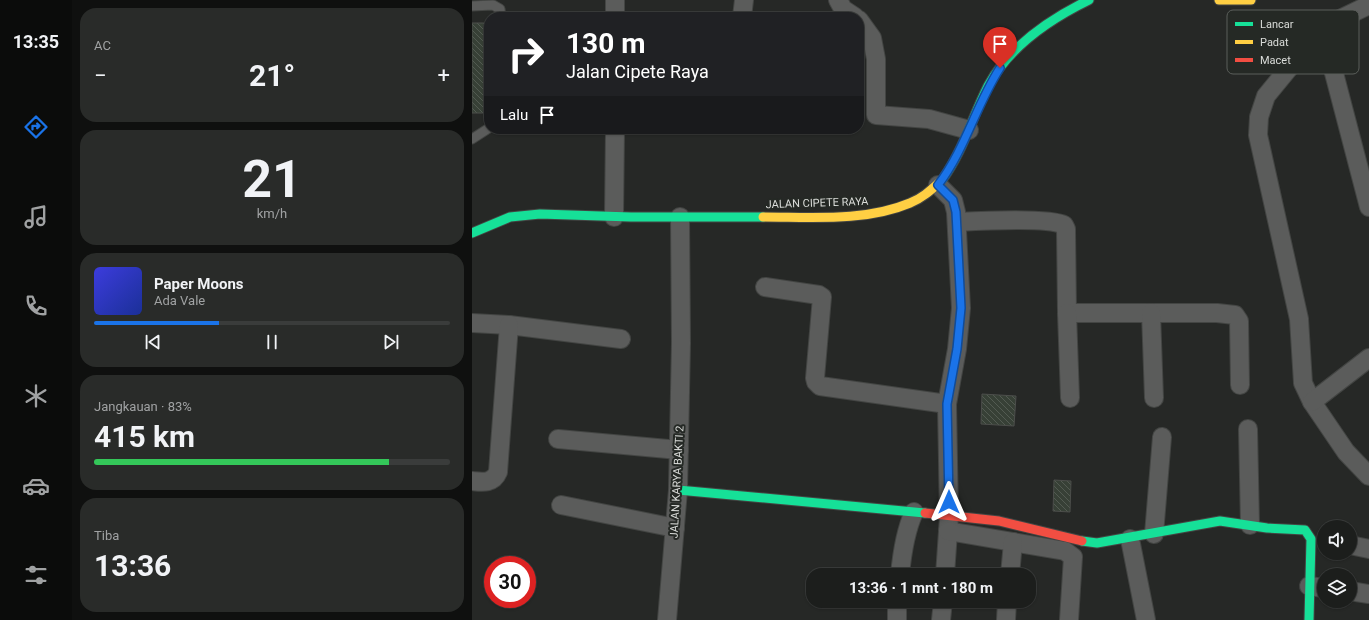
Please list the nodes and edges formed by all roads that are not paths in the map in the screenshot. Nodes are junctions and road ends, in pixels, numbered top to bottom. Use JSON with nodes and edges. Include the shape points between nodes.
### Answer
{"nodes":[{"id":1,"x":615,"y":0,"type":"edge"},
{"id":2,"x":744,"y":0,"type":"edge"},
{"id":3,"x":838,"y":0,"type":"edge"},
{"id":4,"x":1089,"y":0,"type":"edge"},
{"id":5,"x":1219,"y":0,"type":"edge"},
{"id":6,"x":1251,"y":0,"type":"edge"},
{"id":7,"x":1369,"y":5,"type":"edge"},
{"id":8,"x":472,"y":6,"type":"edge"},
{"id":9,"x":1357,"y":10,"type":"edge"},
{"id":10,"x":500,"y":12,"type":"edge"},
{"id":11,"x":615,"y":12,"type":"edge"},
{"id":12,"x":743,"y":12,"type":"edge"},
{"id":13,"x":848,"y":12,"type":"edge"},
{"id":14,"x":864,"y":27,"type":"edge"},
{"id":15,"x":1284,"y":74,"type":"edge"},
{"id":16,"x":1335,"y":74,"type":"edge"},
{"id":17,"x":969,"y":130,"type":"junction"},
{"id":18,"x":484,"y":131,"type":"edge"},
{"id":19,"x":615,"y":134,"type":"edge"},
{"id":20,"x":472,"y":139,"type":"edge"},
{"id":21,"x":938,"y":185,"type":"junction"},
{"id":22,"x":1369,"y":207,"type":"edge"},
{"id":23,"x":680,"y":217,"type":"junction"},
{"id":24,"x":614,"y":218,"type":"junction"},
{"id":25,"x":956,"y":222,"type":"junction"},
{"id":26,"x":472,"y":233,"type":"edge"},
{"id":27,"x":766,"y":287,"type":"dead end"},
{"id":28,"x":1067,"y":313,"type":"junction"},
{"id":29,"x":1152,"y":313,"type":"junction"},
{"id":30,"x":472,"y":323,"type":"edge"},
{"id":31,"x":509,"y":325,"type":"junction"},
{"id":32,"x":621,"y":339,"type":"dead end"},
{"id":33,"x":1369,"y":358,"type":"edge"},
{"id":34,"x":1240,"y":385,"type":"dead end"},
{"id":35,"x":1070,"y":398,"type":"dead end"},
{"id":36,"x":1154,"y":398,"type":"dead end"},
{"id":37,"x":1312,"y":402,"type":"junction"},
{"id":38,"x":947,"y":404,"type":"junction"},
{"id":39,"x":1248,"y":428,"type":"dead end"},
{"id":40,"x":1162,"y":437,"type":"dead end"},
{"id":41,"x":558,"y":438,"type":"dead end"},
{"id":42,"x":679,"y":450,"type":"junction"},
{"id":43,"x":1368,"y":474,"type":"edge"},
{"id":44,"x":472,"y":481,"type":"edge"},
{"id":45,"x":678,"y":490,"type":"junction"},
{"id":46,"x":561,"y":505,"type":"dead end"},
{"id":47,"x":914,"y":512,"type":"junction"},
{"id":48,"x":948,"y":524,"type":"junction"},
{"id":49,"x":1250,"y":525,"type":"junction"},
{"id":50,"x":675,"y":528,"type":"junction"},
{"id":51,"x":1154,"y":534,"type":"junction"},
{"id":52,"x":1130,"y":539,"type":"junction"},
{"id":53,"x":1317,"y":539,"type":"edge"},
{"id":54,"x":1013,"y":542,"type":"junction"},
{"id":55,"x":1357,"y":546,"type":"edge"},
{"id":56,"x":1369,"y":549,"type":"edge"},
{"id":57,"x":900,"y":568,"type":"edge"},
{"id":58,"x":945,"y":568,"type":"edge"},
{"id":59,"x":1011,"y":568,"type":"edge"},
{"id":60,"x":1317,"y":587,"type":"edge"},
{"id":61,"x":1357,"y":593,"type":"edge"},
{"id":62,"x":1369,"y":594,"type":"edge"},
{"id":63,"x":897,"y":608,"type":"edge"},
{"id":64,"x":943,"y":608,"type":"edge"},
{"id":65,"x":1007,"y":608,"type":"edge"},
{"id":66,"x":667,"y":620,"type":"edge"},
{"id":67,"x":897,"y":620,"type":"edge"},
{"id":68,"x":942,"y":620,"type":"edge"},
{"id":69,"x":1006,"y":620,"type":"edge"},
{"id":70,"x":1069,"y":620,"type":"edge"},
{"id":71,"x":1146,"y":620,"type":"edge"},
{"id":72,"x":1308,"y":620,"type":"edge"}],
"edges":[{"from":1,"to":11,"type":"street"},
{"from":2,"to":12,"type":"street"},
{"from":3,"to":13,"type":"street"},
{"from":4,"to":17,"type":"main road","name":"JALAN CIPETE RAYA","via":[[1056,18],[1021,45],[991,82]]},
{"from":5,"to":6,"type":"main road"},
{"from":7,"to":9,"type":"street"},
{"from":8,"to":10,"type":"lane","via":[[493,5]]},
{"from":14,"to":17,"type":"street","via":[[872,38],[876,59],[876,116],[929,119]]},
{"from":15,"to":37,"type":"street","via":[[1266,96],[1258,117],[1258,135],[1299,319],[1303,384]]},
{"from":16,"to":22,"type":"street"},
{"from":17,"to":21,"type":"main road","name":"JALAN CIPETE RAYA","via":[[949,170]]},
{"from":18,"to":20,"type":"lane"},
{"from":19,"to":24,"type":"street"},
{"from":21,"to":23,"type":"main road","name":"JALAN CIPETE RAYA","via":[[921,198],[872,213],[830,216]]},
{"from":21,"to":25,"type":"street","via":[[953,200]]},
{"from":23,"to":24,"type":"main road","name":"JALAN CIPETE RAYA"},
{"from":23,"to":42,"type":"street","name":"JALAN KARYA BAKTI 2"},
{"from":24,"to":26,"type":"main road","name":"JALAN CIPETE RAYA","via":[[527,214],[503,219]]},
{"from":25,"to":28,"type":"street","via":[[981,220],[1052,222],[1064,225]]},
{"from":25,"to":38,"type":"street","via":[[961,308]]},
{"from":27,"to":38,"type":"street","via":[[819,295],[822,298],[815,378],[817,384]]},
{"from":28,"to":29,"type":"street"},
{"from":28,"to":35,"type":"street"},
{"from":29,"to":34,"type":"street","via":[[1217,313],[1237,316]]},
{"from":29,"to":36,"type":"street"},
{"from":30,"to":31,"type":"street"},
{"from":31,"to":32,"type":"street"},
{"from":31,"to":44,"type":"street","via":[[498,472],[496,477],[487,482]]},
{"from":33,"to":37,"type":"street"},
{"from":37,"to":43,"type":"street","via":[[1346,452]]},
{"from":38,"to":48,"type":"street"},
{"from":39,"to":49,"type":"street"},
{"from":40,"to":51,"type":"street"},
{"from":41,"to":42,"type":"street"},
{"from":42,"to":45,"type":"street","name":"JALAN KARYA BAKTI 2"},
{"from":45,"to":47,"type":"main road"},
{"from":45,"to":50,"type":"street","name":"JALAN KARYA BAKTI 2"},
{"from":46,"to":50,"type":"street"},
{"from":47,"to":48,"type":"main road"},
{"from":47,"to":57,"type":"street","via":[[901,555]]},
{"from":48,"to":52,"type":"main road","via":[[999,521],[1084,542]]},
{"from":48,"to":54,"type":"street"},
{"from":48,"to":58,"type":"street"},
{"from":49,"to":51,"type":"main road","via":[[1220,521]]},
{"from":49,"to":53,"type":"main road","via":[[1304,530]]},
{"from":50,"to":66,"type":"street","name":"JALAN KARYA BAKTI 2"},
{"from":51,"to":52,"type":"main road"},
{"from":52,"to":71,"type":"street"},
{"from":54,"to":59,"type":"street"},
{"from":54,"to":70,"type":"street","via":[[1065,551],[1073,557]]},
{"from":55,"to":56,"type":"street"},
{"from":60,"to":72,"type":"main road"},
{"from":61,"to":62,"type":"street"},
{"from":63,"to":67,"type":"street"},
{"from":64,"to":68,"type":"street"},
{"from":65,"to":69,"type":"street"}]}
